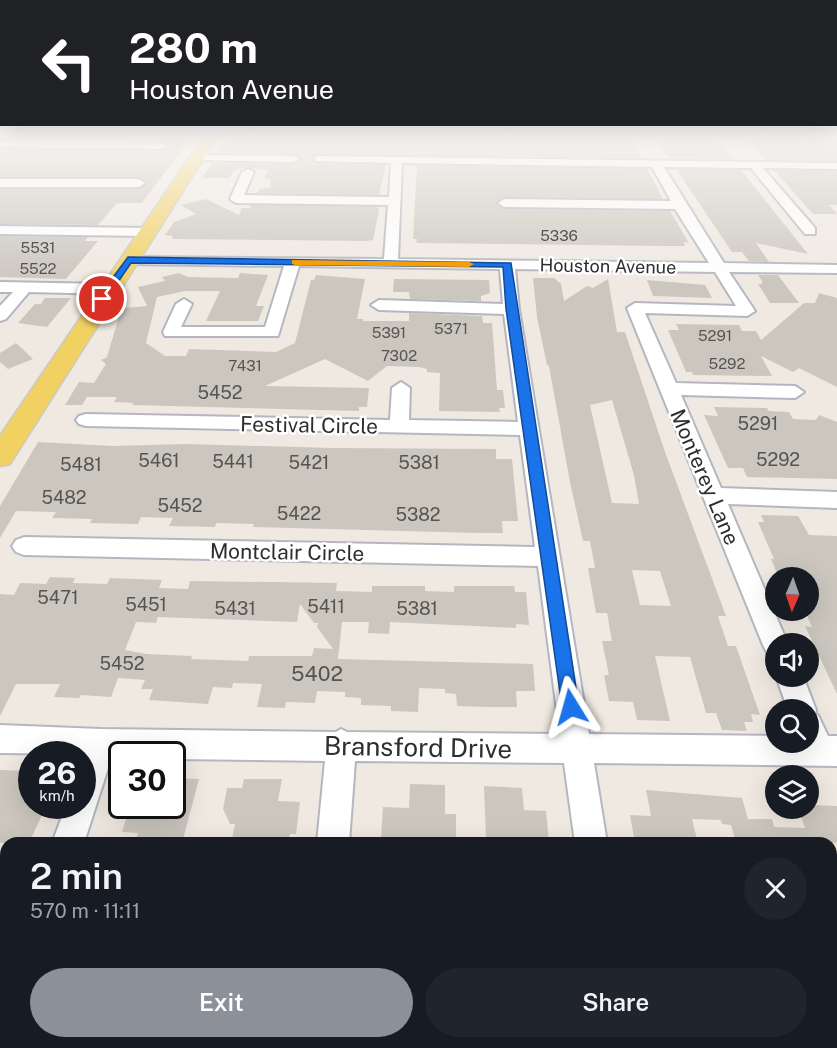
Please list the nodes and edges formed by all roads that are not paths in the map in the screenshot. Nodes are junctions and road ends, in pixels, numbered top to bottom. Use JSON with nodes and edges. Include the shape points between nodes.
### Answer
{"nodes":[{"id":1,"x":178,"y":185,"type":"edge"},
{"id":2,"x":242,"y":185,"type":"edge"},
{"id":3,"x":396,"y":185,"type":"edge"},
{"id":4,"x":668,"y":185,"type":"edge"},
{"id":5,"x":771,"y":185,"type":"edge"},
{"id":6,"x":395,"y":201,"type":"junction"},
{"id":7,"x":504,"y":203,"type":"dead end"},
{"id":8,"x":679,"y":204,"type":"junction"},
{"id":9,"x":0,"y":230,"type":"edge"},
{"id":10,"x":810,"y":231,"type":"dead end"},
{"id":11,"x":147,"y":232,"type":"junction"},
{"id":12,"x":128,"y":260,"type":"junction"},
{"id":13,"x":293,"y":262,"type":"junction"},
{"id":14,"x":391,"y":263,"type":"junction"},
{"id":15,"x":507,"y":265,"type":"junction"},
{"id":16,"x":720,"y":267,"type":"junction"},
{"id":17,"x":837,"y":269,"type":"edge"},
{"id":18,"x":0,"y":287,"type":"edge"},
{"id":19,"x":24,"y":288,"type":"junction"},
{"id":20,"x":109,"y":289,"type":"junction"},
{"id":21,"x":184,"y":304,"type":"dead end"},
{"id":22,"x":379,"y":305,"type":"dead end"},
{"id":23,"x":511,"y":309,"type":"junction"},
{"id":24,"x":0,"y":316,"type":"edge"},
{"id":25,"x":401,"y":388,"type":"dead end"},
{"id":26,"x":668,"y":389,"type":"junction"},
{"id":27,"x":795,"y":392,"type":"dead end"},
{"id":28,"x":86,"y":420,"type":"dead end"},
{"id":29,"x":399,"y":426,"type":"junction"},
{"id":30,"x":531,"y":429,"type":"junction"},
{"id":31,"x":8,"y":434,"type":"edge"},
{"id":32,"x":0,"y":457,"type":"edge"},
{"id":33,"x":714,"y":496,"type":"junction"},
{"id":34,"x":837,"y":500,"type":"edge"},
{"id":35,"x":24,"y":546,"type":"dead end"},
{"id":36,"x":550,"y":557,"type":"junction"},
{"id":37,"x":771,"y":633,"type":"edge"},
{"id":38,"x":0,"y":739,"type":"edge"},
{"id":39,"x":819,"y":740,"type":"edge"},
{"id":40,"x":101,"y":744,"type":"junction"},
{"id":41,"x":341,"y":744,"type":"junction"},
{"id":42,"x":577,"y":750,"type":"junction"},
{"id":43,"x":828,"y":752,"type":"edge"},
{"id":44,"x":96,"y":759,"type":"edge"},
{"id":45,"x":76,"y":819,"type":"edge"},
{"id":46,"x":70,"y":837,"type":"edge"},
{"id":47,"x":333,"y":837,"type":"edge"},
{"id":48,"x":590,"y":837,"type":"edge"}],
"edges":[{"from":1,"to":11,"type":"main road"},
{"from":2,"to":6,"type":"street","via":[[236,199]]},
{"from":3,"to":6,"type":"street"},
{"from":4,"to":8,"type":"street"},
{"from":5,"to":10,"type":"street"},
{"from":6,"to":14,"type":"street"},
{"from":7,"to":8,"type":"street"},
{"from":8,"to":16,"type":"street"},
{"from":9,"to":11,"type":"street"},
{"from":11,"to":12,"type":"main road"},
{"from":12,"to":13,"type":"street","name":"Houston Avenue"},
{"from":12,"to":20,"type":"main road"},
{"from":13,"to":14,"type":"street","name":"Houston Avenue"},
{"from":13,"to":21,"type":"street","via":[[272,332],[171,332]]},
{"from":14,"to":15,"type":"street","name":"Houston Avenue"},
{"from":15,"to":16,"type":"street","name":"Houston Avenue"},
{"from":15,"to":23,"type":"street"},
{"from":16,"to":17,"type":"street","name":"Houston Avenue"},
{"from":16,"to":26,"type":"street","name":"Monterey Lane","via":[[747,310],[635,308]]},
{"from":18,"to":19,"type":"street"},
{"from":19,"to":20,"type":"street"},
{"from":19,"to":24,"type":"street"},
{"from":20,"to":31,"type":"main road"},
{"from":22,"to":23,"type":"street"},
{"from":23,"to":30,"type":"street"},
{"from":25,"to":29,"type":"street"},
{"from":26,"to":27,"type":"street"},
{"from":26,"to":33,"type":"street","name":"Monterey Lane"},
{"from":28,"to":29,"type":"street","name":"Festival Circle"},
{"from":29,"to":30,"type":"street","name":"Festival Circle"},
{"from":30,"to":36,"type":"street"},
{"from":31,"to":32,"type":"main road"},
{"from":33,"to":34,"type":"street"},
{"from":33,"to":37,"type":"street","name":"Monterey Lane"},
{"from":35,"to":36,"type":"street","name":"Montclair Circle"},
{"from":36,"to":42,"type":"street"},
{"from":38,"to":40,"type":"street","name":"Bransford Drive"},
{"from":39,"to":43,"type":"street"},
{"from":40,"to":41,"type":"street","name":"Bransford Drive"},
{"from":40,"to":44,"type":"street"},
{"from":41,"to":42,"type":"street","name":"Bransford Drive"},
{"from":41,"to":47,"type":"street"},
{"from":42,"to":43,"type":"street","name":"Bransford Drive"},
{"from":42,"to":48,"type":"street"},
{"from":45,"to":46,"type":"street"}]}
